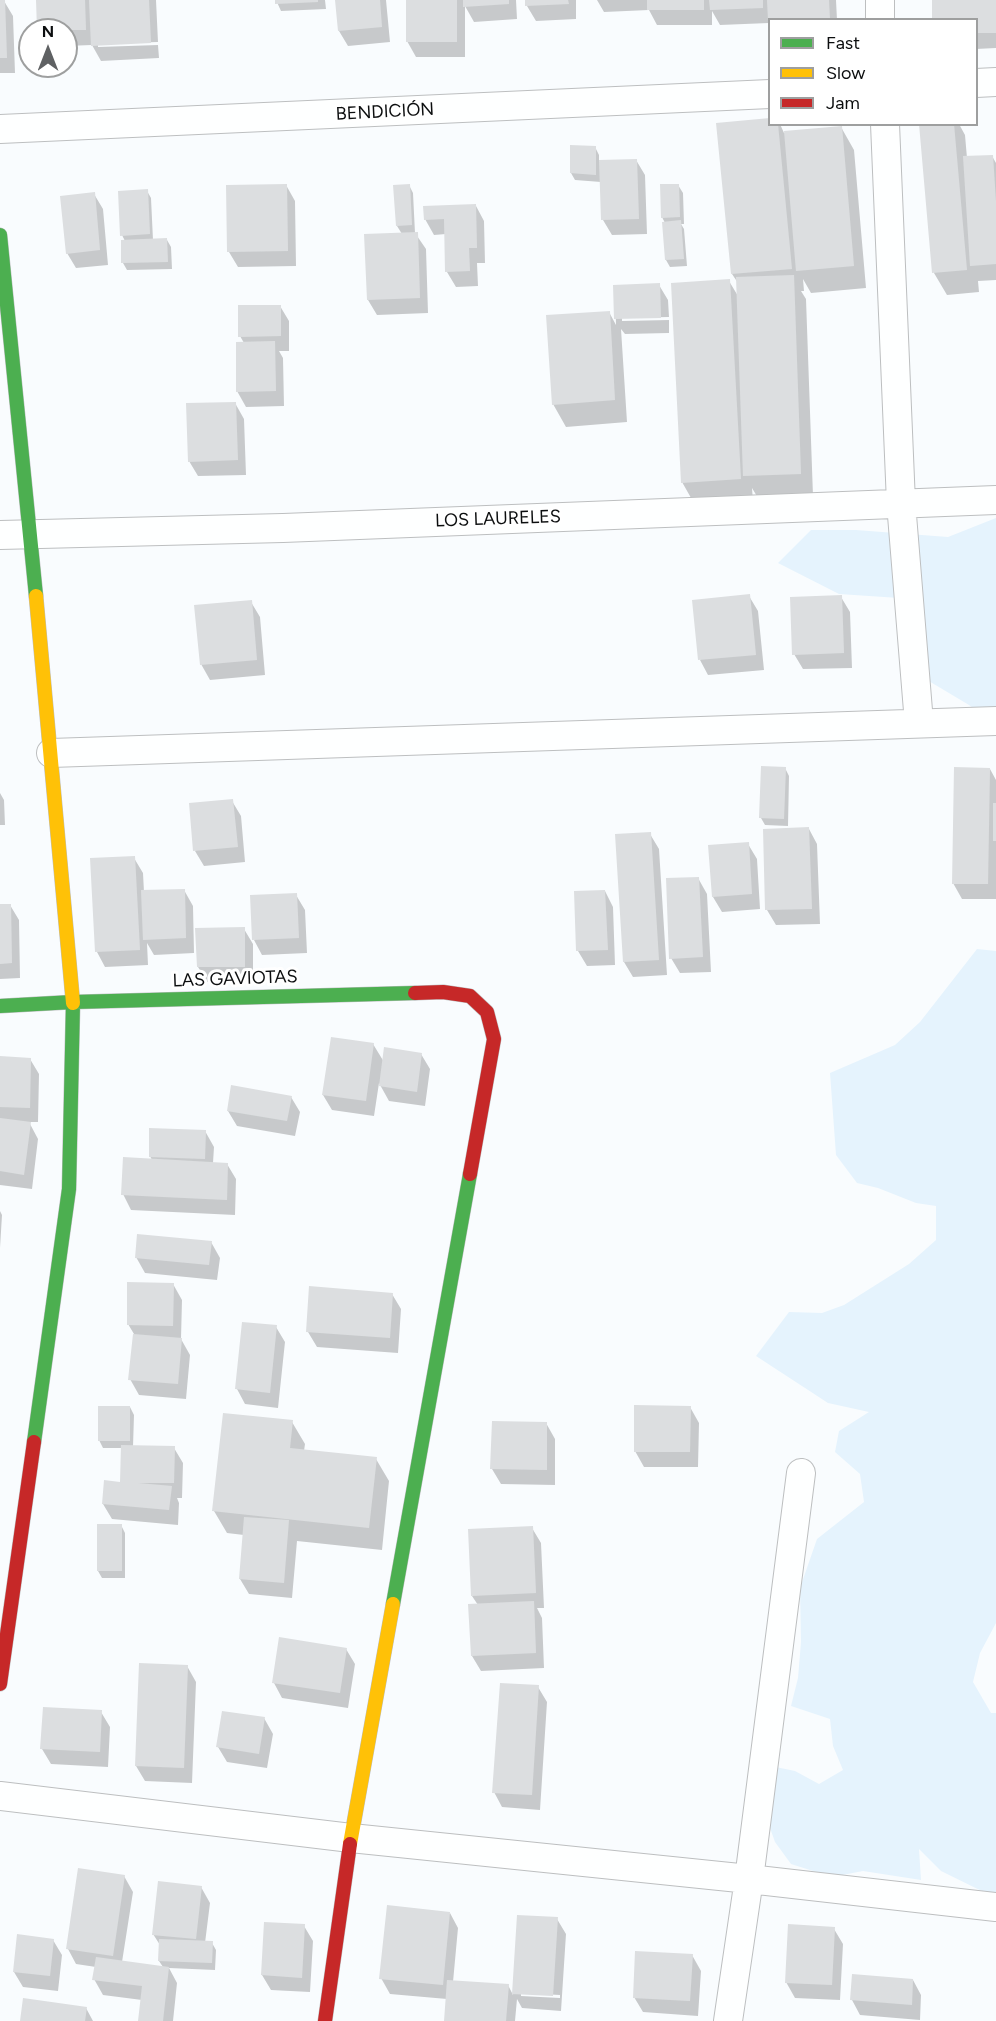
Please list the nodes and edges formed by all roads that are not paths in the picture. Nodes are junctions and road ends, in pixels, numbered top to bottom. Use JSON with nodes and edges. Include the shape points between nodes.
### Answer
{"nodes":[{"id":1,"x":880,"y":0,"type":"edge"},
{"id":2,"x":880,"y":18,"type":"edge"},
{"id":3,"x":996,"y":82,"type":"edge"},
{"id":4,"x":978,"y":83,"type":"edge"},
{"id":5,"x":768,"y":94,"type":"edge"},
{"id":6,"x":885,"y":126,"type":"edge"},
{"id":7,"x":0,"y":129,"type":"edge"},
{"id":8,"x":0,"y":235,"type":"edge"},
{"id":9,"x":996,"y":500,"type":"edge"},
{"id":10,"x":901,"y":503,"type":"junction"},
{"id":11,"x":28,"y":534,"type":"junction"},
{"id":12,"x":0,"y":535,"type":"edge"},
{"id":13,"x":996,"y":721,"type":"edge"},
{"id":14,"x":919,"y":723,"type":"junction"},
{"id":15,"x":51,"y":753,"type":"junction"},
{"id":16,"x":73,"y":1002,"type":"junction"},
{"id":17,"x":0,"y":1006,"type":"edge"},
{"id":18,"x":801,"y":1473,"type":"dead end"},
{"id":19,"x":0,"y":1684,"type":"edge"},
{"id":20,"x":0,"y":1796,"type":"edge"},
{"id":21,"x":351,"y":1838,"type":"junction"},
{"id":22,"x":749,"y":1879,"type":"junction"},
{"id":23,"x":996,"y":1907,"type":"edge"},
{"id":24,"x":324,"y":2021,"type":"edge"},
{"id":25,"x":728,"y":2021,"type":"edge"}],
"edges":[{"from":1,"to":2,"type":"street"},
{"from":3,"to":4,"type":"street"},
{"from":5,"to":7,"type":"street","name":"BENDICIÓN"},
{"from":6,"to":10,"type":"street"},
{"from":8,"to":11,"type":"street"},
{"from":9,"to":10,"type":"street","name":"LOS LAURELES"},
{"from":10,"to":11,"type":"street","name":"LOS LAURELES","via":[[283,528]]},
{"from":10,"to":14,"type":"street"},
{"from":11,"to":12,"type":"street","name":"LOS LAURELES"},
{"from":11,"to":15,"type":"street"},
{"from":13,"to":14,"type":"street"},
{"from":14,"to":15,"type":"street"},
{"from":15,"to":16,"type":"street"},
{"from":16,"to":17,"type":"street","name":"LAS GAVIOTAS"},
{"from":16,"to":19,"type":"street","via":[[69,1190]]},
{"from":16,"to":21,"type":"street","name":"LAS GAVIOTAS","via":[[443,992],[470,996],[487,1012],[494,1039]]},
{"from":18,"to":22,"type":"street"},
{"from":20,"to":21,"type":"street"},
{"from":21,"to":22,"type":"street"},
{"from":21,"to":24,"type":"street"},
{"from":22,"to":23,"type":"street"},
{"from":22,"to":25,"type":"street"}]}
